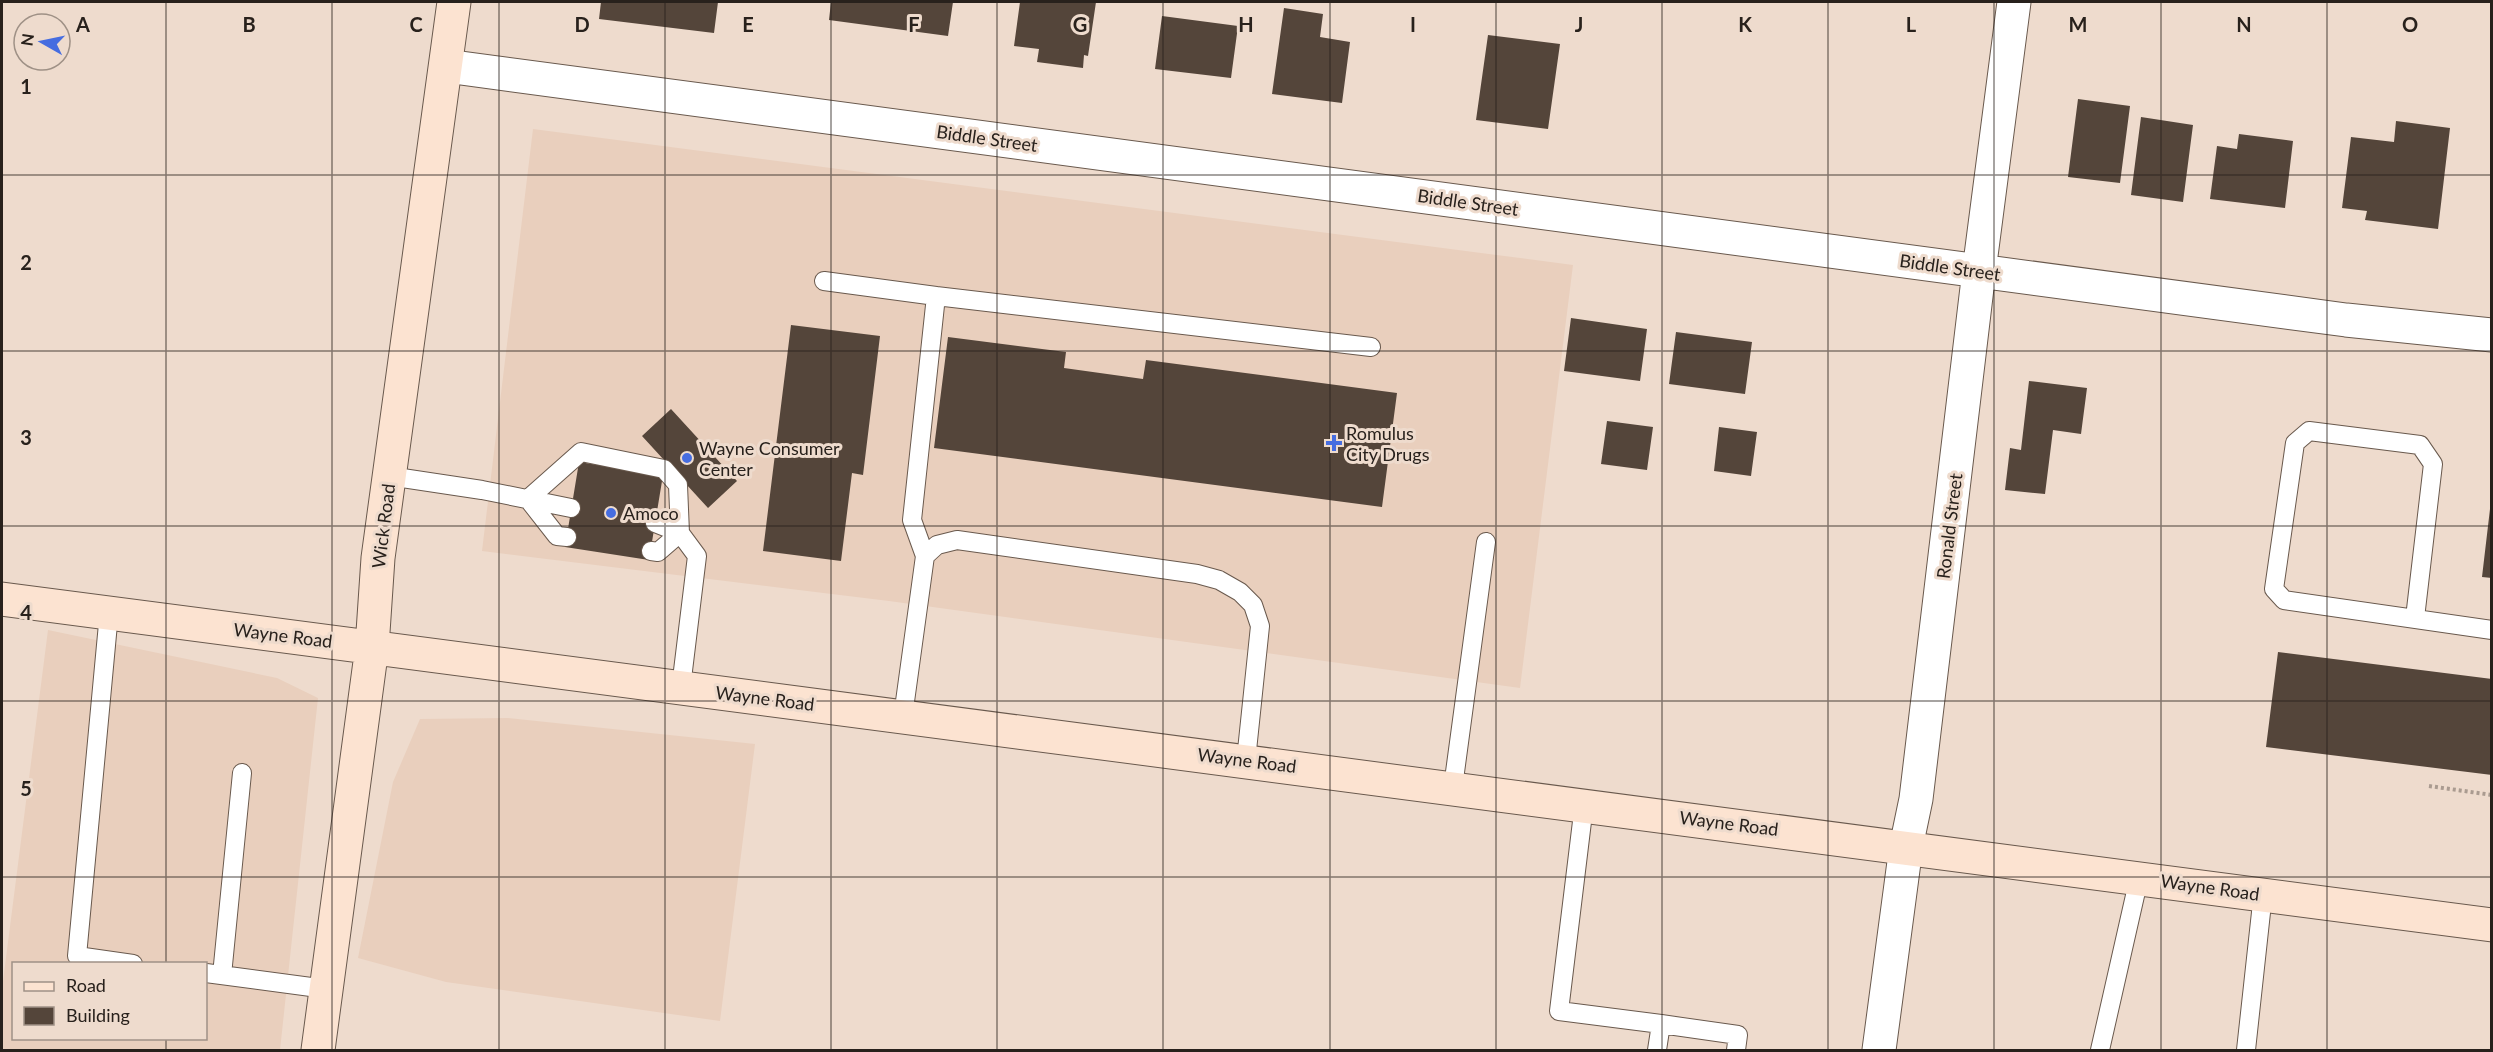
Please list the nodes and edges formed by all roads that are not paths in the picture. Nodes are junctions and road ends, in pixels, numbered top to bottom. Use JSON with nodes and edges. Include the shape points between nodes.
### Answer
{"nodes":[{"id":1,"x":454,"y":2,"type":"edge"},
{"id":2,"x":2014,"y":2,"type":"edge"},
{"id":3,"x":446,"y":66,"type":"junction"},
{"id":4,"x":1979,"y":271,"type":"junction"},
{"id":5,"x":824,"y":281,"type":"dead end"},
{"id":6,"x":936,"y":296,"type":"junction"},
{"id":7,"x":2492,"y":335,"type":"edge"},
{"id":8,"x":1371,"y":347,"type":"dead end"},
{"id":9,"x":389,"y":476,"type":"junction"},
{"id":10,"x":528,"y":500,"type":"junction"},
{"id":11,"x":571,"y":508,"type":"dead end"},
{"id":12,"x":655,"y":523,"type":"dead end"},
{"id":13,"x":680,"y":533,"type":"junction"},
{"id":14,"x":567,"y":537,"type":"dead end"},
{"id":15,"x":1486,"y":542,"type":"dead end"},
{"id":16,"x":651,"y":551,"type":"dead end"},
{"id":17,"x":925,"y":556,"type":"junction"},
{"id":18,"x":2,"y":599,"type":"edge"},
{"id":19,"x":109,"y":613,"type":"junction"},
{"id":20,"x":2415,"y":618,"type":"junction"},
{"id":21,"x":2492,"y":630,"type":"edge"},
{"id":22,"x":372,"y":646,"type":"junction"},
{"id":23,"x":681,"y":687,"type":"junction"},
{"id":24,"x":903,"y":716,"type":"junction"},
{"id":25,"x":1246,"y":760,"type":"junction"},
{"id":26,"x":242,"y":773,"type":"dead end"},
{"id":27,"x":1453,"y":787,"type":"junction"},
{"id":28,"x":1584,"y":805,"type":"junction"},
{"id":29,"x":1906,"y":847,"type":"junction"},
{"id":30,"x":2139,"y":878,"type":"junction"},
{"id":31,"x":2263,"y":894,"type":"junction"},
{"id":32,"x":2492,"y":925,"type":"edge"},
{"id":33,"x":125,"y":962,"type":"edge"},
{"id":34,"x":214,"y":974,"type":"edge"},
{"id":35,"x":326,"y":989,"type":"junction"},
{"id":36,"x":1660,"y":1024,"type":"junction"},
{"id":37,"x":318,"y":1050,"type":"edge"},
{"id":38,"x":1657,"y":1050,"type":"edge"},
{"id":39,"x":1736,"y":1050,"type":"edge"},
{"id":40,"x":1879,"y":1050,"type":"edge"},
{"id":41,"x":2100,"y":1050,"type":"edge"},
{"id":42,"x":2246,"y":1050,"type":"edge"}],
"edges":[{"from":1,"to":3,"type":"main road","name":"Wick Road"},
{"from":2,"to":4,"type":"street","name":"Ronald Street"},
{"from":3,"to":4,"type":"street","name":"Biddle Street"},
{"from":3,"to":9,"type":"main road","name":"Wick Road"},
{"from":4,"to":7,"type":"street","name":"Biddle Street","via":[[2346,320]]},
{"from":4,"to":29,"type":"street","name":"Ronald Street","via":[[1916,799]]},
{"from":5,"to":6,"type":"lane"},
{"from":6,"to":8,"type":"lane"},
{"from":6,"to":17,"type":"lane","via":[[912,520]]},
{"from":9,"to":10,"type":"lane"},
{"from":9,"to":22,"type":"main road","name":"Wick Road"},
{"from":10,"to":11,"type":"lane"},
{"from":10,"to":13,"type":"lane","via":[[581,452],[664,469],[678,486]]},
{"from":10,"to":14,"type":"lane","via":[[557,536]]},
{"from":12,"to":13,"type":"lane"},
{"from":13,"to":16,"type":"lane","via":[[658,552]]},
{"from":13,"to":23,"type":"lane","via":[[697,556]]},
{"from":15,"to":27,"type":"lane"},
{"from":17,"to":24,"type":"lane"},
{"from":17,"to":25,"type":"lane","via":[[937,545],[957,540],[1197,574],[1240,592],[1253,605],[1260,627]]},
{"from":18,"to":19,"type":"main road","name":"Wayne Road"},
{"from":19,"to":22,"type":"main road","name":"Wayne Road"},
{"from":19,"to":33,"type":"lane","via":[[77,956]]},
{"from":20,"to":20,"type":"lane","via":[[2284,600],[2274,589],[2295,443],[2308,431],[2420,445],[2433,464]]},
{"from":20,"to":21,"type":"lane"},
{"from":22,"to":23,"type":"main road","name":"Wayne Road"},
{"from":22,"to":35,"type":"main road","name":"Wick Road"},
{"from":23,"to":24,"type":"main road","name":"Wayne Road"},
{"from":24,"to":25,"type":"main road","name":"Wayne Road"},
{"from":25,"to":27,"type":"main road","name":"Wayne Road"},
{"from":26,"to":34,"type":"lane"},
{"from":27,"to":28,"type":"main road","name":"Wayne Road"},
{"from":28,"to":29,"type":"main road","name":"Wayne Road"},
{"from":28,"to":36,"type":"lane","via":[[1559,1011]]},
{"from":29,"to":30,"type":"main road","name":"Wayne Road"},
{"from":29,"to":40,"type":"street","name":"Ronald Street"},
{"from":30,"to":31,"type":"main road","name":"Wayne Road"},
{"from":30,"to":41,"type":"lane"},
{"from":31,"to":32,"type":"main road","name":"Wayne Road"},
{"from":31,"to":42,"type":"lane"},
{"from":34,"to":35,"type":"lane"},
{"from":35,"to":37,"type":"main road","name":"Wick Road"},
{"from":36,"to":38,"type":"lane"},
{"from":36,"to":39,"type":"lane","via":[[1738,1035]]}]}
